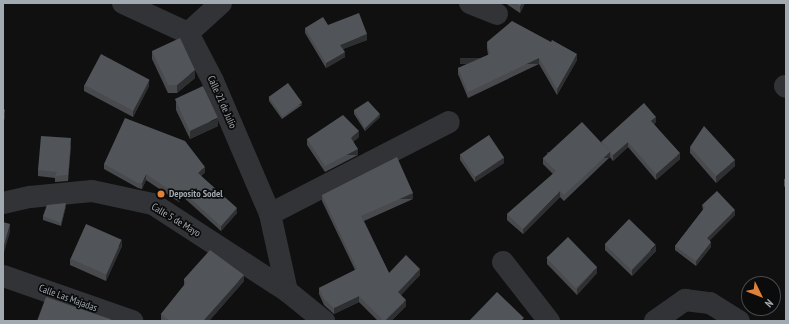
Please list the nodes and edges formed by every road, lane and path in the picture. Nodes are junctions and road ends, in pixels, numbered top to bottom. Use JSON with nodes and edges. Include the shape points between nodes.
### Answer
{"nodes":[{"id":1,"x":123,"y":3,"type":"edge"},
{"id":2,"x":221,"y":3,"type":"edge"},
{"id":3,"x":470,"y":3,"type":"edge"},
{"id":4,"x":497,"y":14,"type":"dead end"},
{"id":5,"x":188,"y":33,"type":"junction"},
{"id":6,"x":449,"y":122,"type":"dead end"},
{"id":7,"x":3,"y":203,"type":"edge"},
{"id":8,"x":270,"y":214,"type":"junction"},
{"id":9,"x":503,"y":262,"type":"dead end"},
{"id":10,"x":3,"y":276,"type":"edge"},
{"id":11,"x":287,"y":291,"type":"junction"},
{"id":12,"x":132,"y":321,"type":"edge"},
{"id":13,"x":324,"y":321,"type":"edge"},
{"id":14,"x":549,"y":321,"type":"edge"},
{"id":15,"x":655,"y":321,"type":"edge"},
{"id":16,"x":739,"y":321,"type":"edge"}],
"edges":[{"from":1,"to":5,"type":"street"},
{"from":2,"to":5,"type":"street"},
{"from":3,"to":4,"type":"street"},
{"from":5,"to":8,"type":"street","name":"Calle 21 de Julio","via":[[213,81]]},
{"from":6,"to":8,"type":"street"},
{"from":7,"to":11,"type":"street","name":"Calle 5 de Mayo","via":[[30,197],[92,192],[153,204]]},
{"from":8,"to":11,"type":"street","name":"Calle 21 de Julio"},
{"from":9,"to":14,"type":"street"},
{"from":10,"to":12,"type":"street","name":"Calle Las Majadas"},
{"from":11,"to":13,"type":"street","name":"Calle 5 de Mayo"},
{"from":15,"to":16,"type":"street","via":[[685,300],[710,303]]}]}
